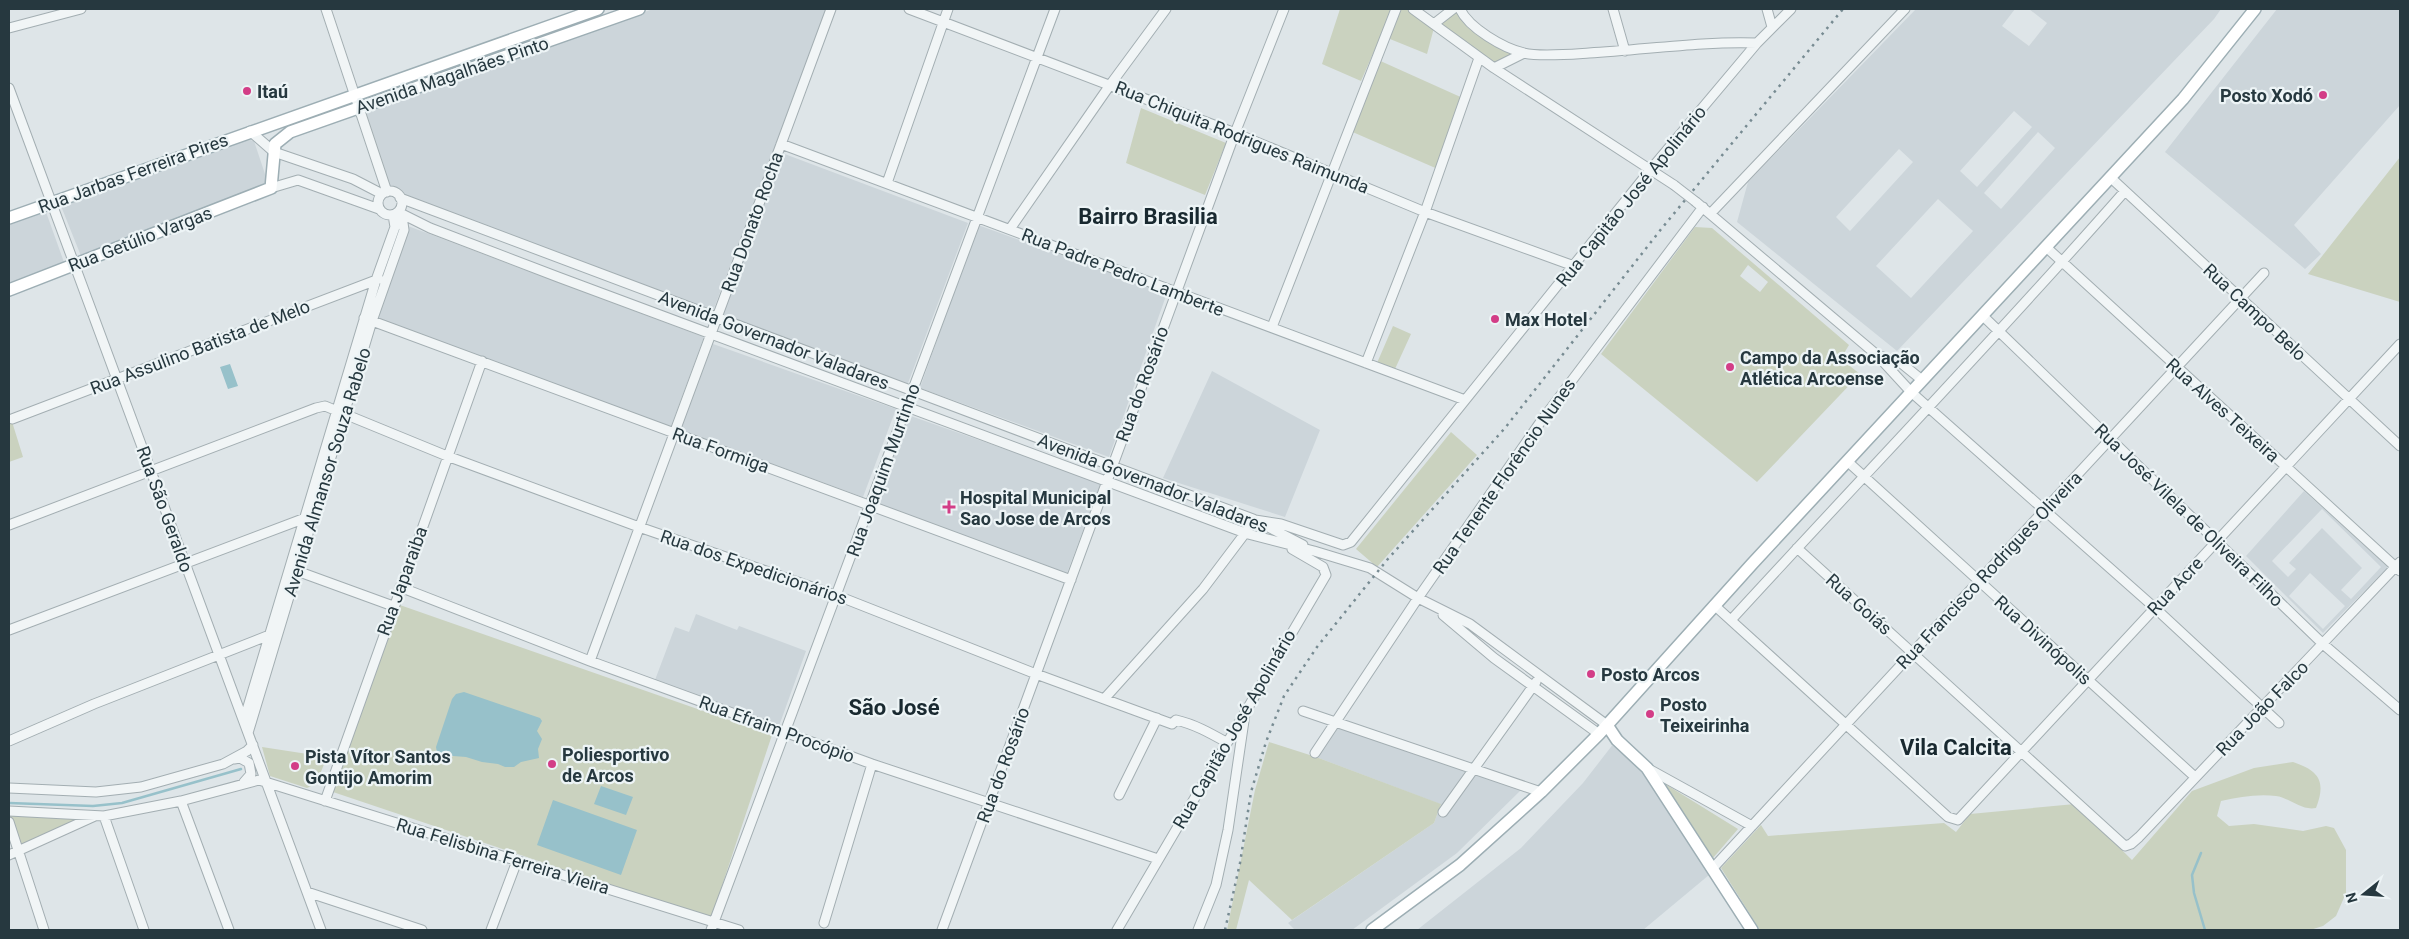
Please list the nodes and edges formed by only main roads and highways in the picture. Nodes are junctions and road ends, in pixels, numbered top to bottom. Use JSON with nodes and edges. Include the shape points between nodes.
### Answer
{"nodes":[{"id":1,"x":598,"y":9,"type":"edge"},
{"id":2,"x":639,"y":9,"type":"edge"},
{"id":3,"x":2255,"y":9,"type":"edge"},
{"id":4,"x":520,"y":36,"type":"junction"},
{"id":5,"x":525,"y":49,"type":"junction"},
{"id":6,"x":254,"y":130,"type":"joint"},
{"id":7,"x":271,"y":188,"type":"joint"},
{"id":8,"x":9,"y":218,"type":"edge"},
{"id":9,"x":9,"y":290,"type":"edge"},
{"id":10,"x":1607,"y":725,"type":"junction"},
{"id":11,"x":1599,"y":734,"type":"junction"},
{"id":12,"x":1617,"y":740,"type":"junction"},
{"id":13,"x":1372,"y":930,"type":"edge"},
{"id":14,"x":1752,"y":930,"type":"edge"}],
"edges":[{"from":1,"to":4,"type":"main road","name":"Avenida Magalhães Pinto"},
{"from":2,"to":5,"type":"main road","name":"Avenida Magalhães Pinto"},
{"from":3,"to":10,"type":"main road","via":[[2183,100],[1714,605]]},
{"from":4,"to":5,"type":"main road"},
{"from":4,"to":6,"type":"main road","name":"Avenida Magalhães Pinto"},
{"from":5,"to":7,"type":"main road","name":"Avenida Magalhães Pinto","via":[[290,132],[275,144]]},
{"from":6,"to":8,"type":"main road","name":"Rua Jarbas Ferreira Pires"},
{"from":7,"to":9,"type":"main road","name":"Rua Getúlio Vargas"},
{"from":10,"to":11,"type":"main road"},
{"from":10,"to":12,"type":"main road"},
{"from":11,"to":12,"type":"main road"},
{"from":11,"to":13,"type":"main road","via":[[1460,865]]},
{"from":12,"to":14,"type":"main road","via":[[1647,768]]}]}
